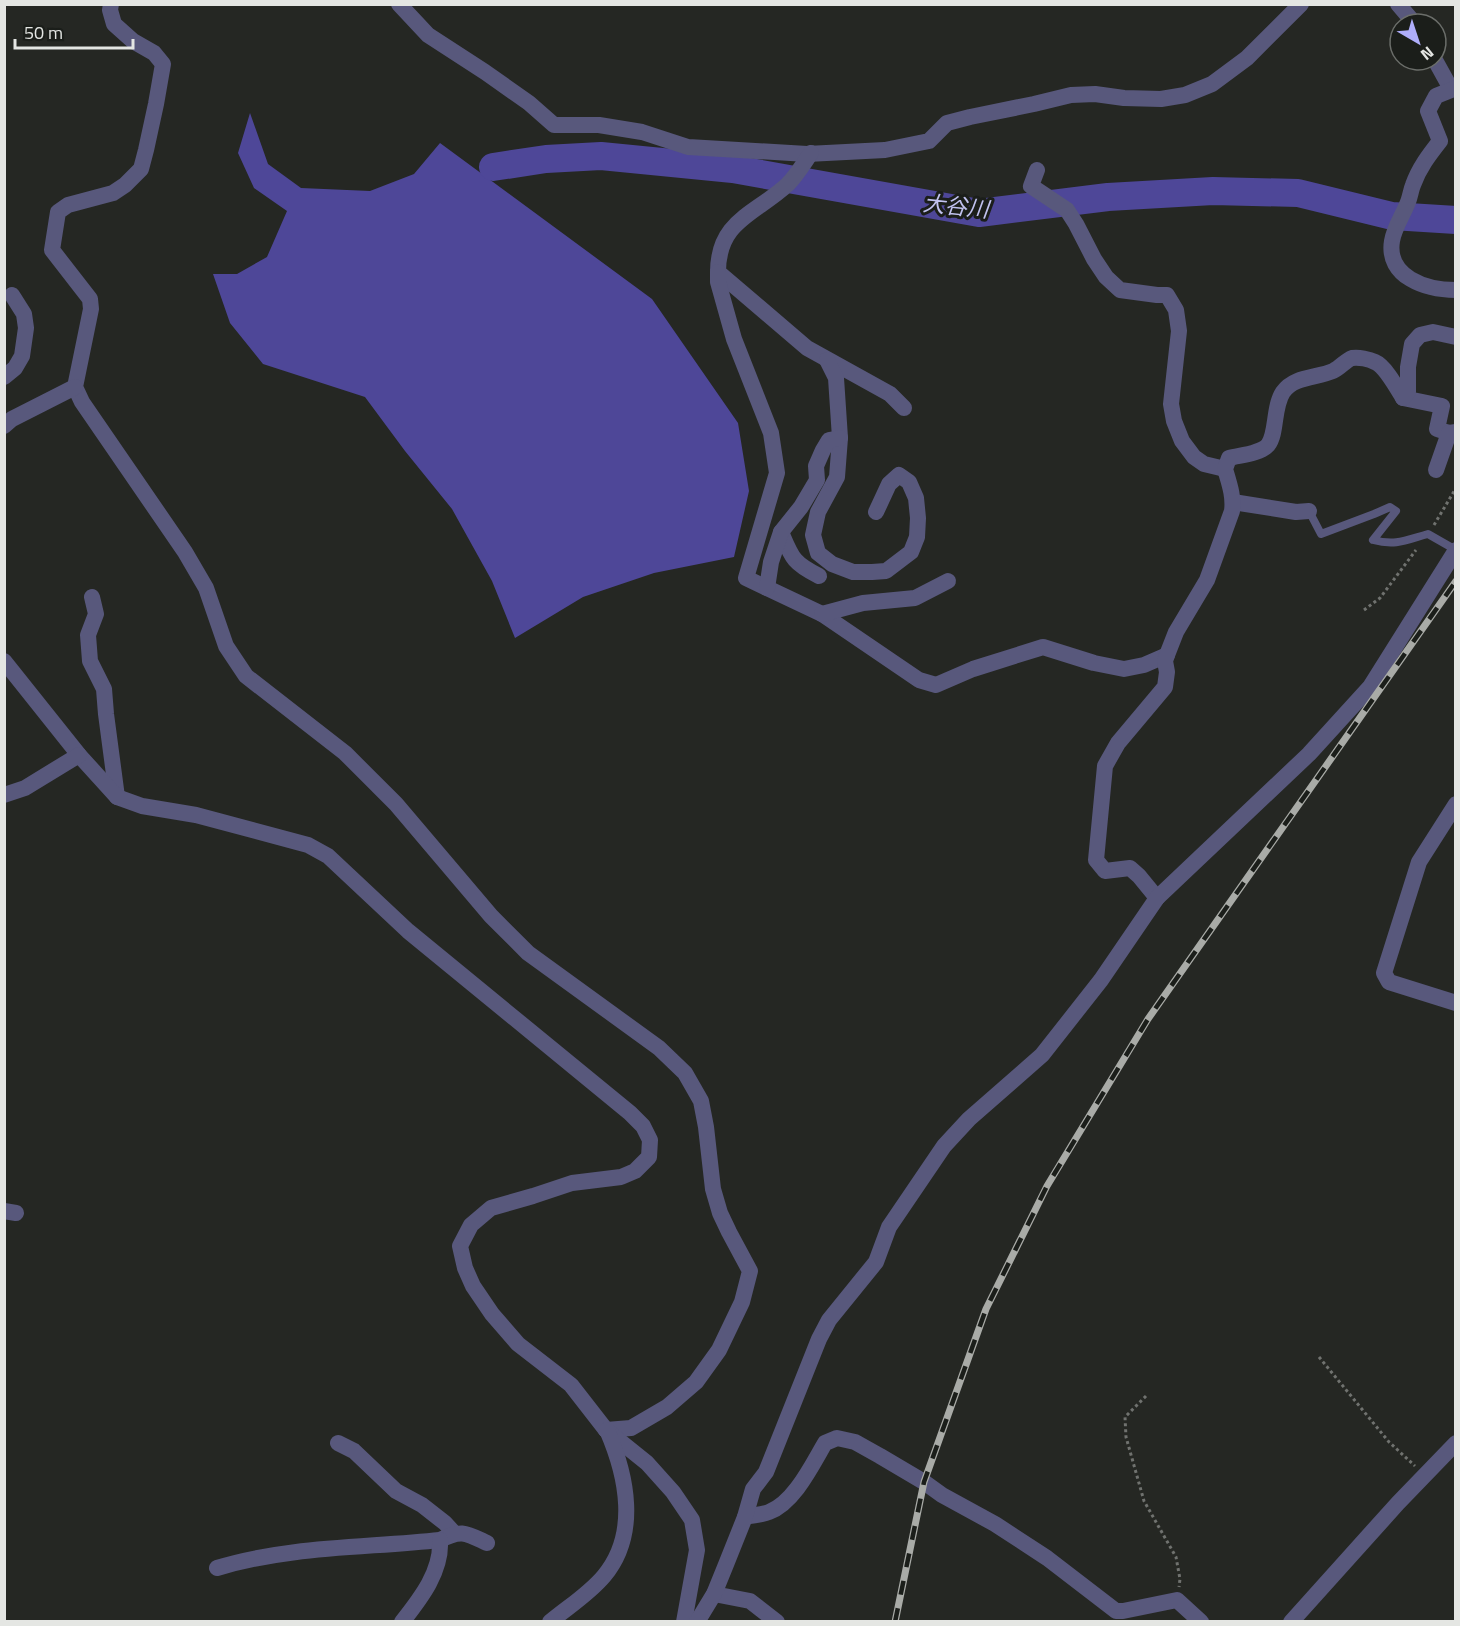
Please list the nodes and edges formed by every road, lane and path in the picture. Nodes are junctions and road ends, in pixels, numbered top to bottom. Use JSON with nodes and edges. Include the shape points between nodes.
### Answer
{"nodes":[{"id":1,"x":111,"y":4,"type":"edge"},
{"id":2,"x":399,"y":4,"type":"edge"},
{"id":3,"x":1301,"y":4,"type":"edge"},
{"id":4,"x":1443,"y":72,"type":"edge"},
{"id":5,"x":1453,"y":88,"type":"edge"},
{"id":6,"x":811,"y":153,"type":"junction"},
{"id":7,"x":1038,"y":170,"type":"dead end"},
{"id":8,"x":718,"y":272,"type":"junction"},
{"id":9,"x":1455,"y":290,"type":"edge"},
{"id":10,"x":12,"y":295,"type":"dead end"},
{"id":11,"x":1455,"y":337,"type":"edge"},
{"id":12,"x":827,"y":360,"type":"junction"},
{"id":13,"x":4,"y":377,"type":"edge"},
{"id":14,"x":75,"y":387,"type":"junction"},
{"id":15,"x":1403,"y":398,"type":"junction"},
{"id":16,"x":904,"y":408,"type":"dead end"},
{"id":17,"x":4,"y":426,"type":"edge"},
{"id":18,"x":1452,"y":433,"type":"edge"},
{"id":19,"x":840,"y":438,"type":"junction"},
{"id":20,"x":1225,"y":469,"type":"junction"},
{"id":21,"x":1436,"y":470,"type":"dead end"},
{"id":22,"x":1233,"y":502,"type":"junction"},
{"id":23,"x":1309,"y":511,"type":"joint"},
{"id":24,"x":876,"y":512,"type":"dead end"},
{"id":25,"x":782,"y":532,"type":"junction"},
{"id":26,"x":1454,"y":557,"type":"edge"},
{"id":27,"x":819,"y":576,"type":"dead end"},
{"id":28,"x":948,"y":581,"type":"dead end"},
{"id":29,"x":767,"y":588,"type":"junction"},
{"id":30,"x":92,"y":597,"type":"dead end"},
{"id":31,"x":822,"y":614,"type":"junction"},
{"id":32,"x":1167,"y":655,"type":"junction"},
{"id":33,"x":4,"y":661,"type":"edge"},
{"id":34,"x":79,"y":755,"type":"junction"},
{"id":35,"x":4,"y":795,"type":"edge"},
{"id":36,"x":117,"y":797,"type":"junction"},
{"id":37,"x":1455,"y":804,"type":"edge"},
{"id":38,"x":1158,"y":898,"type":"junction"},
{"id":39,"x":1455,"y":1003,"type":"edge"},
{"id":40,"x":1319,"y":1357,"type":"dead end"},
{"id":41,"x":1146,"y":1396,"type":"dead end"},
{"id":42,"x":606,"y":1430,"type":"junction"},
{"id":43,"x":338,"y":1443,"type":"dead end"},
{"id":44,"x":1455,"y":1443,"type":"edge"},
{"id":45,"x":1423,"y":1473,"type":"dead end"},
{"id":46,"x":745,"y":1517,"type":"junction"},
{"id":47,"x":447,"y":1536,"type":"junction"},
{"id":48,"x":487,"y":1543,"type":"dead end"},
{"id":49,"x":217,"y":1568,"type":"dead end"},
{"id":50,"x":714,"y":1594,"type":"junction"},
{"id":51,"x":1177,"y":1600,"type":"junction"},
{"id":52,"x":402,"y":1622,"type":"edge"},
{"id":53,"x":550,"y":1622,"type":"edge"},
{"id":54,"x":684,"y":1622,"type":"edge"},
{"id":55,"x":697,"y":1622,"type":"edge"},
{"id":56,"x":777,"y":1622,"type":"edge"},
{"id":57,"x":1201,"y":1622,"type":"edge"},
{"id":58,"x":1291,"y":1622,"type":"edge"}],
"edges":[{"from":1,"to":14,"type":"street","via":[[114,24],[163,64],[141,169],[113,193],[68,205],[58,212],[52,250],[90,299],[91,309]]},
{"from":2,"to":6,"type":"street","via":[[428,35],[529,103],[554,125],[631,130],[688,147]]},
{"from":3,"to":6,"type":"street","via":[[1247,58],[1212,84],[1185,95],[1161,99],[1071,95],[947,123],[929,141],[885,150]]},
{"from":4,"to":5,"type":"street"},
{"from":5,"to":9,"type":"street","via":[[1436,96],[1428,111],[1440,141],[1422,164],[1413,184],[1392,239],[1391,257],[1413,282]]},
{"from":6,"to":8,"type":"street","via":[[789,183],[730,230],[720,249]]},
{"from":7,"to":20,"type":"street","via":[[1031,186],[1067,210],[1106,277],[1120,290],[1167,295],[1176,310],[1179,331],[1171,404],[1174,421],[1194,457]]},
{"from":8,"to":12,"type":"street","via":[[807,348]]},
{"from":8,"to":29,"type":"street","via":[[734,339],[773,443],[777,473],[746,578]]},
{"from":10,"to":13,"type":"street","via":[[24,314],[26,328],[22,356]]},
{"from":11,"to":15,"type":"street","via":[[1433,332],[1420,335],[1412,344],[1408,392]]},
{"from":12,"to":16,"type":"street","via":[[890,394]]},
{"from":12,"to":19,"type":"street","via":[[836,378]]},
{"from":14,"to":17,"type":"street","via":[[12,418]]},
{"from":14,"to":42,"type":"street","via":[[206,588],[226,646],[246,676],[345,753],[396,804],[491,916],[528,953],[659,1048],[685,1073],[701,1101],[715,1197],[750,1271],[742,1302],[719,1350],[696,1382],[667,1407],[632,1428]]},
{"from":15,"to":18,"type":"street","via":[[1442,406],[1437,429]]},
{"from":15,"to":20,"type":"street","via":[[1377,362],[1351,358],[1334,370],[1297,381],[1284,390],[1276,406],[1269,444],[1259,451],[1229,458]]},
{"from":18,"to":21,"type":"street"},
{"from":19,"to":24,"type":"street","via":[[837,477],[815,524],[813,535],[818,553],[853,572],[886,571],[898,563],[911,552],[917,537],[916,498],[909,482],[899,475],[889,484]]},
{"from":19,"to":25,"type":"street","via":[[829,440],[816,466],[817,480]]},
{"from":20,"to":22,"type":"street"},
{"from":22,"to":23,"type":"street"},
{"from":22,"to":32,"type":"street","via":[[1207,580]]},
{"from":23,"to":26,"type":"lane","via":[[1321,534],[1390,507],[1396,511],[1373,540],[1401,543],[1428,534]]},
{"from":25,"to":27,"type":"street","via":[[791,556]]},
{"from":25,"to":29,"type":"street"},
{"from":26,"to":38,"type":"street","via":[[1370,687],[1309,754]]},
{"from":28,"to":31,"type":"street","via":[[915,598],[863,603]]},
{"from":29,"to":31,"type":"street"},
{"from":30,"to":36,"type":"street","via":[[96,614],[88,635],[90,661],[104,689]]},
{"from":31,"to":32,"type":"street","via":[[919,680],[936,685],[1043,647],[1124,669]]},
{"from":32,"to":38,"type":"street","via":[[1165,687],[1118,743],[1105,766],[1096,860],[1105,871],[1130,868]]},
{"from":33,"to":34,"type":"street"},
{"from":34,"to":35,"type":"street","via":[[25,788]]},
{"from":34,"to":36,"type":"street"},
{"from":36,"to":42,"type":"street","via":[[308,845],[328,856],[408,931],[643,1126],[650,1140],[649,1157],[635,1172],[572,1183],[491,1208],[471,1225],[460,1246],[473,1286],[492,1314],[518,1344],[571,1385]]},
{"from":37,"to":39,"type":"street","via":[[1419,862],[1384,973],[1389,982]]},
{"from":38,"to":46,"type":"street","via":[[1042,1055],[969,1119],[921,1178],[889,1227],[876,1262],[829,1320],[819,1339],[766,1472],[753,1489]]},
{"from":40,"to":45,"type":"path","via":[[1389,1442]]},
{"from":41,"to":51,"type":"path","via":[[1125,1416],[1126,1437],[1144,1501],[1176,1557],[1180,1579]]},
{"from":42,"to":53,"type":"street","via":[[621,1473],[627,1522],[618,1552],[604,1575]]},
{"from":42,"to":54,"type":"street","via":[[647,1463],[692,1520],[697,1550]]},
{"from":43,"to":47,"type":"street","via":[[354,1451],[396,1491],[445,1523]]},
{"from":44,"to":58,"type":"street"},
{"from":46,"to":50,"type":"street"},
{"from":46,"to":51,"type":"street","via":[[770,1512],[789,1498],[825,1443],[837,1438],[855,1442],[995,1524],[1116,1611]]},
{"from":47,"to":48,"type":"street","via":[[469,1534]]},
{"from":47,"to":49,"type":"street","via":[[302,1551]]},
{"from":47,"to":52,"type":"street","via":[[426,1591]]},
{"from":50,"to":55,"type":"street"},
{"from":50,"to":56,"type":"street","via":[[750,1600]]},
{"from":51,"to":57,"type":"street"}]}
